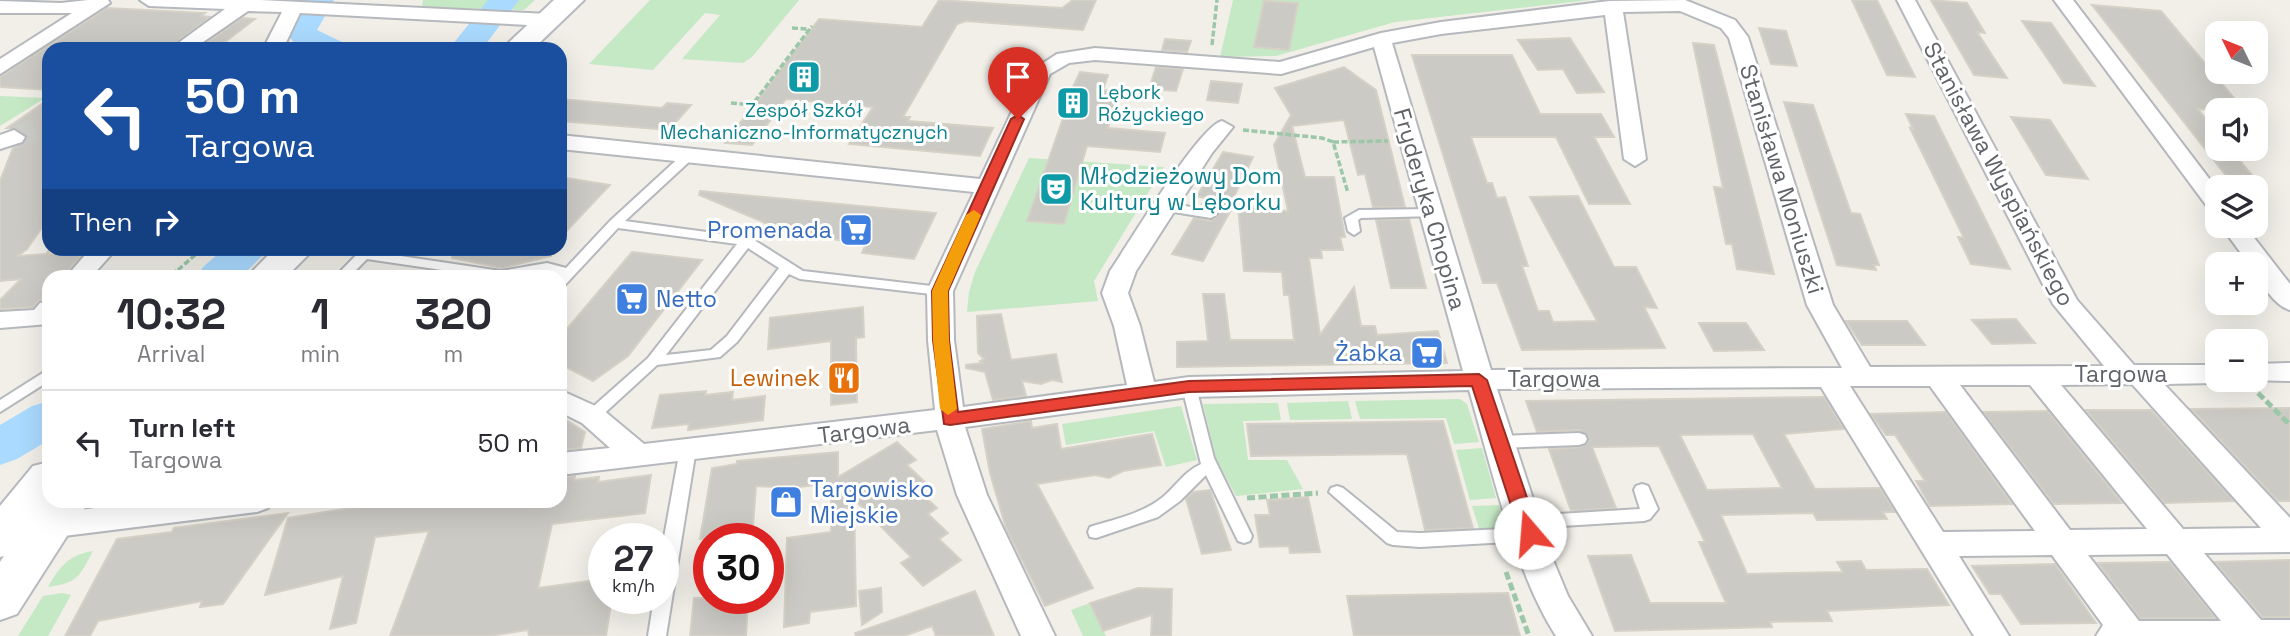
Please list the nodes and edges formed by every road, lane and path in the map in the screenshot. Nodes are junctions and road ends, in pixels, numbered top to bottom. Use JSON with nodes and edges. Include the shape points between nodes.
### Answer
{"nodes":[{"id":1,"x":149,"y":0,"type":"edge"},
{"id":2,"x":570,"y":0,"type":"edge"},
{"id":3,"x":1217,"y":0,"type":"edge"},
{"id":4,"x":1906,"y":0,"type":"edge"},
{"id":5,"x":2063,"y":0,"type":"edge"},
{"id":6,"x":105,"y":1,"type":"edge"},
{"id":7,"x":1684,"y":2,"type":"edge"},
{"id":8,"x":242,"y":6,"type":"junction"},
{"id":9,"x":0,"y":7,"type":"edge"},
{"id":10,"x":1609,"y":7,"type":"junction"},
{"id":11,"x":306,"y":8,"type":"junction"},
{"id":12,"x":548,"y":20,"type":"junction"},
{"id":13,"x":792,"y":29,"type":"dead end"},
{"id":14,"x":1381,"y":39,"type":"junction"},
{"id":15,"x":190,"y":42,"type":"edge"},
{"id":16,"x":279,"y":42,"type":"edge"},
{"id":17,"x":524,"y":42,"type":"edge"},
{"id":18,"x":1211,"y":63,"type":"junction"},
{"id":19,"x":0,"y":68,"type":"edge"},
{"id":20,"x":731,"y":103,"type":"dead end"},
{"id":21,"x":1222,"y":127,"type":"joint"},
{"id":22,"x":1410,"y":140,"type":"junction"},
{"id":23,"x":1333,"y":142,"type":"junction"},
{"id":24,"x":567,"y":143,"type":"edge"},
{"id":25,"x":687,"y":157,"type":"junction"},
{"id":26,"x":1635,"y":159,"type":"dead end"},
{"id":27,"x":988,"y":187,"type":"junction"},
{"id":28,"x":2205,"y":188,"type":"edge"},
{"id":29,"x":1348,"y":193,"type":"dead end"},
{"id":30,"x":1165,"y":207,"type":"junction"},
{"id":31,"x":1211,"y":214,"type":"dead end"},
{"id":32,"x":1431,"y":214,"type":"junction"},
{"id":33,"x":615,"y":224,"type":"junction"},
{"id":34,"x":1354,"y":231,"type":"dead end"},
{"id":35,"x":2242,"y":238,"type":"edge"},
{"id":36,"x":746,"y":241,"type":"junction"},
{"id":37,"x":98,"y":256,"type":"edge"},
{"id":38,"x":194,"y":256,"type":"edge"},
{"id":39,"x":288,"y":256,"type":"edge"},
{"id":40,"x":363,"y":256,"type":"edge"},
{"id":41,"x":390,"y":256,"type":"edge"},
{"id":42,"x":787,"y":267,"type":"junction"},
{"id":43,"x":85,"y":270,"type":"edge"},
{"id":44,"x":178,"y":270,"type":"edge"},
{"id":45,"x":273,"y":270,"type":"edge"},
{"id":46,"x":349,"y":270,"type":"edge"},
{"id":47,"x":472,"y":270,"type":"edge"},
{"id":48,"x":530,"y":270,"type":"edge"},
{"id":49,"x":552,"y":270,"type":"edge"},
{"id":50,"x":567,"y":275,"type":"edge"},
{"id":51,"x":940,"y":291,"type":"junction"},
{"id":52,"x":2290,"y":302,"type":"edge"},
{"id":53,"x":42,"y":317,"type":"edge"},
{"id":54,"x":0,"y":320,"type":"edge"},
{"id":55,"x":653,"y":361,"type":"junction"},
{"id":56,"x":2290,"y":372,"type":"edge"},
{"id":57,"x":2205,"y":374,"type":"edge"},
{"id":58,"x":2037,"y":375,"type":"junction"},
{"id":59,"x":2133,"y":375,"type":"junction"},
{"id":60,"x":1938,"y":376,"type":"junction"},
{"id":61,"x":2268,"y":377,"type":"edge"},
{"id":62,"x":1830,"y":378,"type":"junction"},
{"id":63,"x":1861,"y":378,"type":"junction"},
{"id":64,"x":42,"y":379,"type":"edge"},
{"id":65,"x":1479,"y":380,"type":"junction"},
{"id":66,"x":1189,"y":387,"type":"junction"},
{"id":67,"x":2264,"y":392,"type":"edge"},
{"id":68,"x":1143,"y":393,"type":"junction"},
{"id":69,"x":567,"y":404,"type":"edge"},
{"id":70,"x":0,"y":407,"type":"edge"},
{"id":71,"x":592,"y":416,"type":"junction"},
{"id":72,"x":950,"y":419,"type":"junction"},
{"id":73,"x":2290,"y":425,"type":"edge"},
{"id":74,"x":1579,"y":439,"type":"dead end"},
{"id":75,"x":1499,"y":442,"type":"junction"},
{"id":76,"x":688,"y":449,"type":"junction"},
{"id":77,"x":638,"y":455,"type":"junction"},
{"id":78,"x":567,"y":463,"type":"edge"},
{"id":79,"x":1210,"y":466,"type":"junction"},
{"id":80,"x":1642,"y":490,"type":"dead end"},
{"id":81,"x":42,"y":492,"type":"edge"},
{"id":82,"x":1337,"y":492,"type":"joint"},
{"id":83,"x":1225,"y":499,"type":"junction"},
{"id":84,"x":186,"y":508,"type":"edge"},
{"id":85,"x":675,"y":523,"type":"edge"},
{"id":86,"x":25,"y":526,"type":"edge"},
{"id":87,"x":1528,"y":528,"type":"junction"},
{"id":88,"x":1096,"y":532,"type":"dead end"},
{"id":89,"x":1244,"y":536,"type":"dead end"},
{"id":90,"x":2290,"y":540,"type":"edge"},
{"id":91,"x":2175,"y":541,"type":"junction"},
{"id":92,"x":2062,"y":542,"type":"junction"},
{"id":93,"x":1936,"y":544,"type":"junction"},
{"id":94,"x":1506,"y":572,"type":"dead end"},
{"id":95,"x":0,"y":600,"type":"edge"},
{"id":96,"x":660,"y":614,"type":"edge"},
{"id":97,"x":2252,"y":634,"type":"junction"},
{"id":98,"x":2290,"y":634,"type":"edge"},
{"id":99,"x":2130,"y":635,"type":"edge"},
{"id":100,"x":657,"y":636,"type":"edge"},
{"id":101,"x":1038,"y":636,"type":"edge"},
{"id":102,"x":1529,"y":636,"type":"edge"},
{"id":103,"x":1575,"y":636,"type":"edge"},
{"id":104,"x":1992,"y":636,"type":"edge"},
{"id":105,"x":2113,"y":636,"type":"edge"}],
"edges":[{"from":1,"to":8,"type":"street"},
{"from":2,"to":12,"type":"main road"},
{"from":3,"to":18,"type":"path"},
{"from":4,"to":59,"type":"street","name":"Stanisława Wyspiańskiego","via":[[2066,304]]},
{"from":5,"to":28,"type":"street"},
{"from":6,"to":9,"type":"street","via":[[61,9]]},
{"from":6,"to":19,"type":"street"},
{"from":7,"to":10,"type":"street"},
{"from":7,"to":63,"type":"street","name":"Stanisława Moniuszki","via":[[1728,24],[1738,37],[1820,305]]},
{"from":8,"to":11,"type":"street"},
{"from":8,"to":15,"type":"street"},
{"from":10,"to":14,"type":"street"},
{"from":10,"to":26,"type":"street","via":[[1614,12]]},
{"from":11,"to":12,"type":"street"},
{"from":11,"to":16,"type":"street"},
{"from":12,"to":17,"type":"main road"},
{"from":13,"to":20,"type":"path","via":[[811,28],[752,105]]},
{"from":14,"to":18,"type":"street","via":[[1280,68]]},
{"from":14,"to":22,"type":"street","name":"Fryderyka Chopina"},
{"from":18,"to":27,"type":"street","via":[[1095,54],[1064,58],[1041,71]]},
{"from":21,"to":23,"type":"path"},
{"from":21,"to":30,"type":"street"},
{"from":22,"to":23,"type":"path"},
{"from":22,"to":32,"type":"street","name":"Fryderyka Chopina"},
{"from":23,"to":29,"type":"path"},
{"from":24,"to":25,"type":"street"},
{"from":25,"to":27,"type":"street"},
{"from":25,"to":33,"type":"lane"},
{"from":27,"to":51,"type":"street"},
{"from":30,"to":31,"type":"lane"},
{"from":30,"to":68,"type":"street","via":[[1123,271],[1115,293],[1128,326]]},
{"from":32,"to":34,"type":"lane","via":[[1359,214],[1351,218]]},
{"from":32,"to":65,"type":"street","name":"Fryderyka Chopina"},
{"from":33,"to":36,"type":"lane"},
{"from":33,"to":50,"type":"lane"},
{"from":35,"to":52,"type":"street"},
{"from":36,"to":42,"type":"lane"},
{"from":36,"to":55,"type":"lane"},
{"from":37,"to":43,"type":"street"},
{"from":38,"to":44,"type":"path"},
{"from":39,"to":45,"type":"main road"},
{"from":40,"to":46,"type":"lane"},
{"from":41,"to":47,"type":"lane"},
{"from":42,"to":51,"type":"lane","via":[[800,275]]},
{"from":42,"to":55,"type":"lane","via":[[732,339],[715,354]]},
{"from":48,"to":49,"type":"lane"},
{"from":51,"to":72,"type":"street"},
{"from":53,"to":54,"type":"street"},
{"from":55,"to":71,"type":"lane"},
{"from":56,"to":61,"type":"street"},
{"from":57,"to":59,"type":"street","name":"Targowa"},
{"from":58,"to":59,"type":"street","name":"Targowa"},
{"from":58,"to":60,"type":"street","name":"Targowa"},
{"from":58,"to":91,"type":"street"},
{"from":59,"to":90,"type":"street","name":"Stanisława Wyspiańskiego"},
{"from":60,"to":63,"type":"street","name":"Targowa"},
{"from":60,"to":92,"type":"street"},
{"from":62,"to":63,"type":"street","name":"Targowa"},
{"from":62,"to":65,"type":"street","name":"Targowa"},
{"from":62,"to":93,"type":"street"},
{"from":64,"to":70,"type":"lane"},
{"from":65,"to":66,"type":"street","name":"Targowa"},
{"from":65,"to":75,"type":"street","name":"Fryderyka Chopina"},
{"from":66,"to":68,"type":"street","name":"Targowa"},
{"from":66,"to":79,"type":"lane"},
{"from":67,"to":73,"type":"path"},
{"from":68,"to":72,"type":"street","name":"Targowa"},
{"from":69,"to":71,"type":"street"},
{"from":71,"to":77,"type":"street"},
{"from":72,"to":76,"type":"street","name":"Targowa"},
{"from":72,"to":101,"type":"street","via":[[972,495]]},
{"from":74,"to":75,"type":"lane"},
{"from":75,"to":87,"type":"street","name":"Fryderyka Chopina"},
{"from":76,"to":77,"type":"street","name":"Targowa"},
{"from":76,"to":85,"type":"lane"},
{"from":77,"to":78,"type":"street","name":"Targowa"},
{"from":79,"to":83,"type":"lane"},
{"from":79,"to":88,"type":"lane","via":[[1193,473],[1169,502],[1145,516]]},
{"from":80,"to":87,"type":"lane","via":[[1650,509],[1644,515]]},
{"from":81,"to":86,"type":"main road"},
{"from":82,"to":83,"type":"path"},
{"from":82,"to":87,"type":"lane","via":[[1393,538],[1420,540]]},
{"from":83,"to":89,"type":"lane"},
{"from":84,"to":86,"type":"street"},
{"from":86,"to":95,"type":"main road"},
{"from":87,"to":103,"type":"street","name":"Fryderyka Chopina","via":[[1555,599]]},
{"from":90,"to":91,"type":"street"},
{"from":91,"to":92,"type":"street"},
{"from":91,"to":97,"type":"street"},
{"from":92,"to":93,"type":"street"},
{"from":92,"to":99,"type":"street"},
{"from":93,"to":104,"type":"street"},
{"from":94,"to":102,"type":"path"},
{"from":96,"to":100,"type":"lane"},
{"from":97,"to":98,"type":"street"},
{"from":97,"to":99,"type":"street"},
{"from":99,"to":105,"type":"street"}]}
